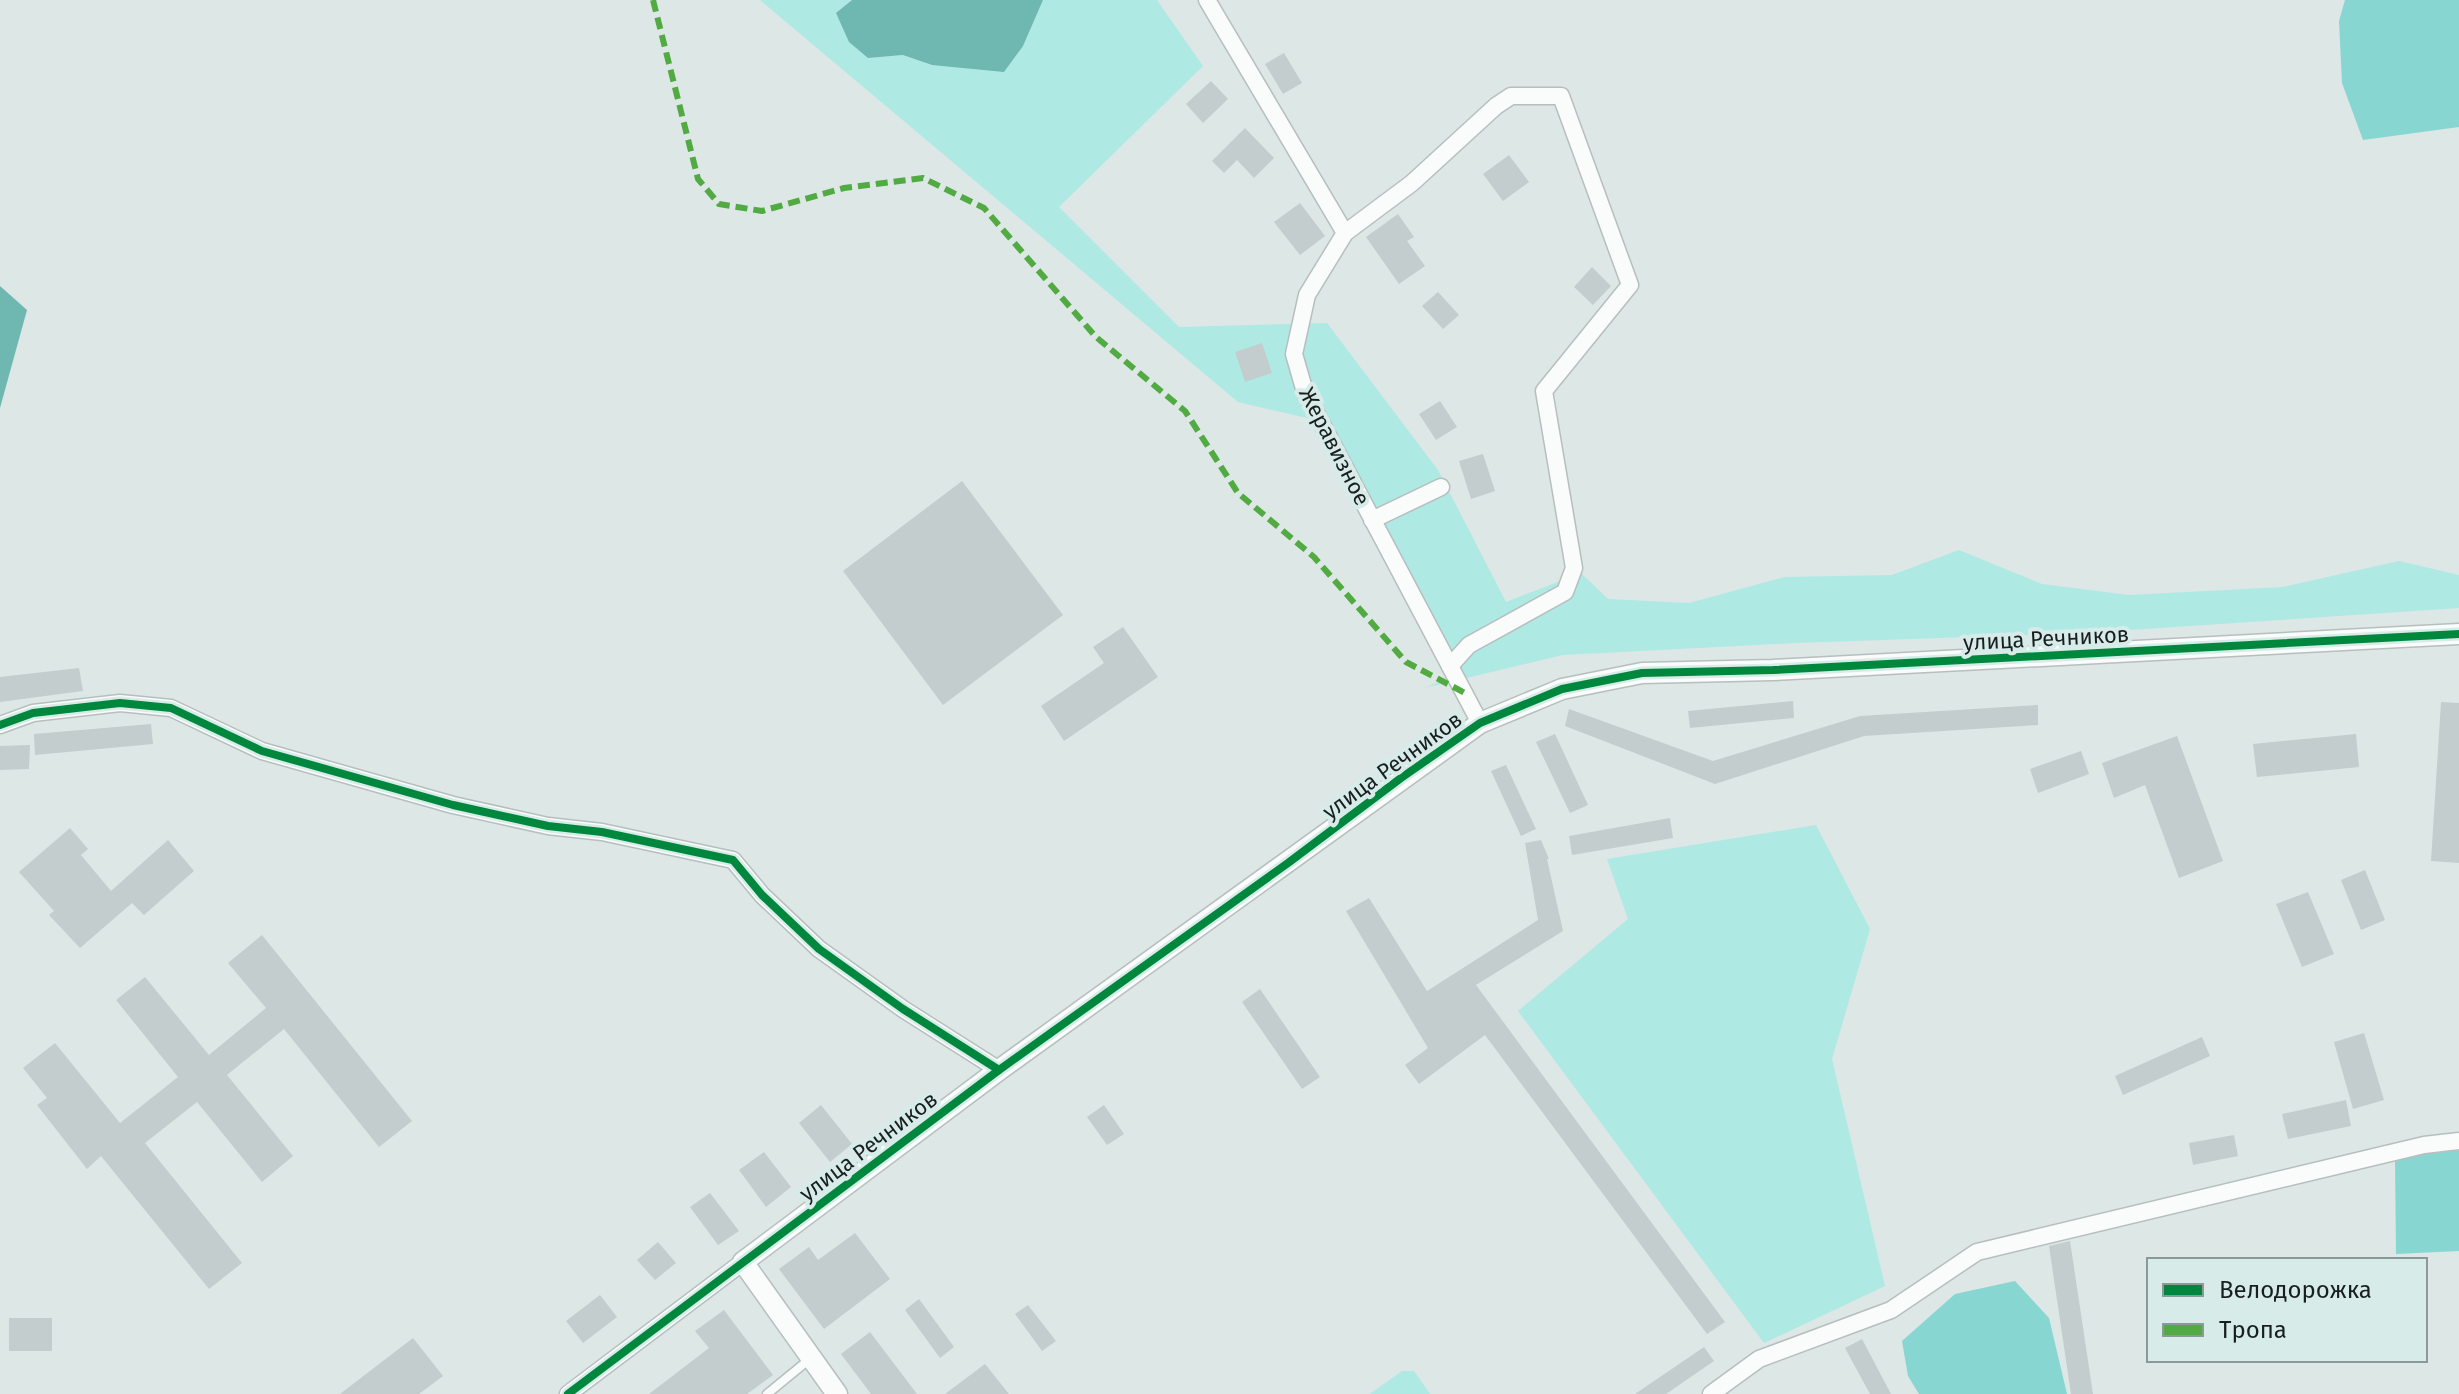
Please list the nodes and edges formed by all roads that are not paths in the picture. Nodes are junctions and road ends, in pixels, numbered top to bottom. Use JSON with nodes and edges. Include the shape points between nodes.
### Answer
{"nodes":[{"id":1,"x":1207,"y":0,"type":"edge"},
{"id":2,"x":1345,"y":233,"type":"junction"},
{"id":3,"x":1441,"y":487,"type":"dead end"},
{"id":4,"x":1372,"y":520,"type":"junction"},
{"id":5,"x":2459,"y":634,"type":"edge"},
{"id":6,"x":1450,"y":666,"type":"junction"},
{"id":7,"x":1480,"y":723,"type":"junction"},
{"id":8,"x":0,"y":725,"type":"edge"},
{"id":9,"x":999,"y":1070,"type":"junction"},
{"id":10,"x":2459,"y":1141,"type":"edge"},
{"id":11,"x":743,"y":1262,"type":"junction"},
{"id":12,"x":812,"y":1358,"type":"junction"},
{"id":13,"x":568,"y":1394,"type":"edge"},
{"id":14,"x":767,"y":1394,"type":"edge"},
{"id":15,"x":837,"y":1394,"type":"edge"},
{"id":16,"x":1711,"y":1394,"type":"edge"}],
"edges":[{"from":1,"to":2,"type":"street"},
{"from":2,"to":4,"type":"street","name":"Жеравизное","via":[[1307,295],[1294,354],[1305,392]]},
{"from":2,"to":6,"type":"street","via":[[1412,183],[1511,96],[1561,96],[1630,285],[1544,391],[1574,568],[1565,592],[1469,645]]},
{"from":3,"to":4,"type":"street"},
{"from":4,"to":6,"type":"street","name":"Жеравизное"},
{"from":5,"to":7,"type":"street","name":"улица Речников","via":[[1642,673],[1562,689]]},
{"from":6,"to":7,"type":"street","name":"Жеравизное"},
{"from":7,"to":9,"type":"street","name":"улица Речников"},
{"from":8,"to":9,"type":"street","via":[[33,713],[120,703],[171,708],[262,751],[453,805],[733,860],[819,949]]},
{"from":9,"to":11,"type":"street","name":"улица Речников"},
{"from":10,"to":16,"type":"street","via":[[1977,1252],[1891,1310],[1759,1359]]},
{"from":11,"to":12,"type":"street"},
{"from":11,"to":13,"type":"street","name":"улица Речников"},
{"from":12,"to":14,"type":"lane"},
{"from":12,"to":15,"type":"street"}]}
